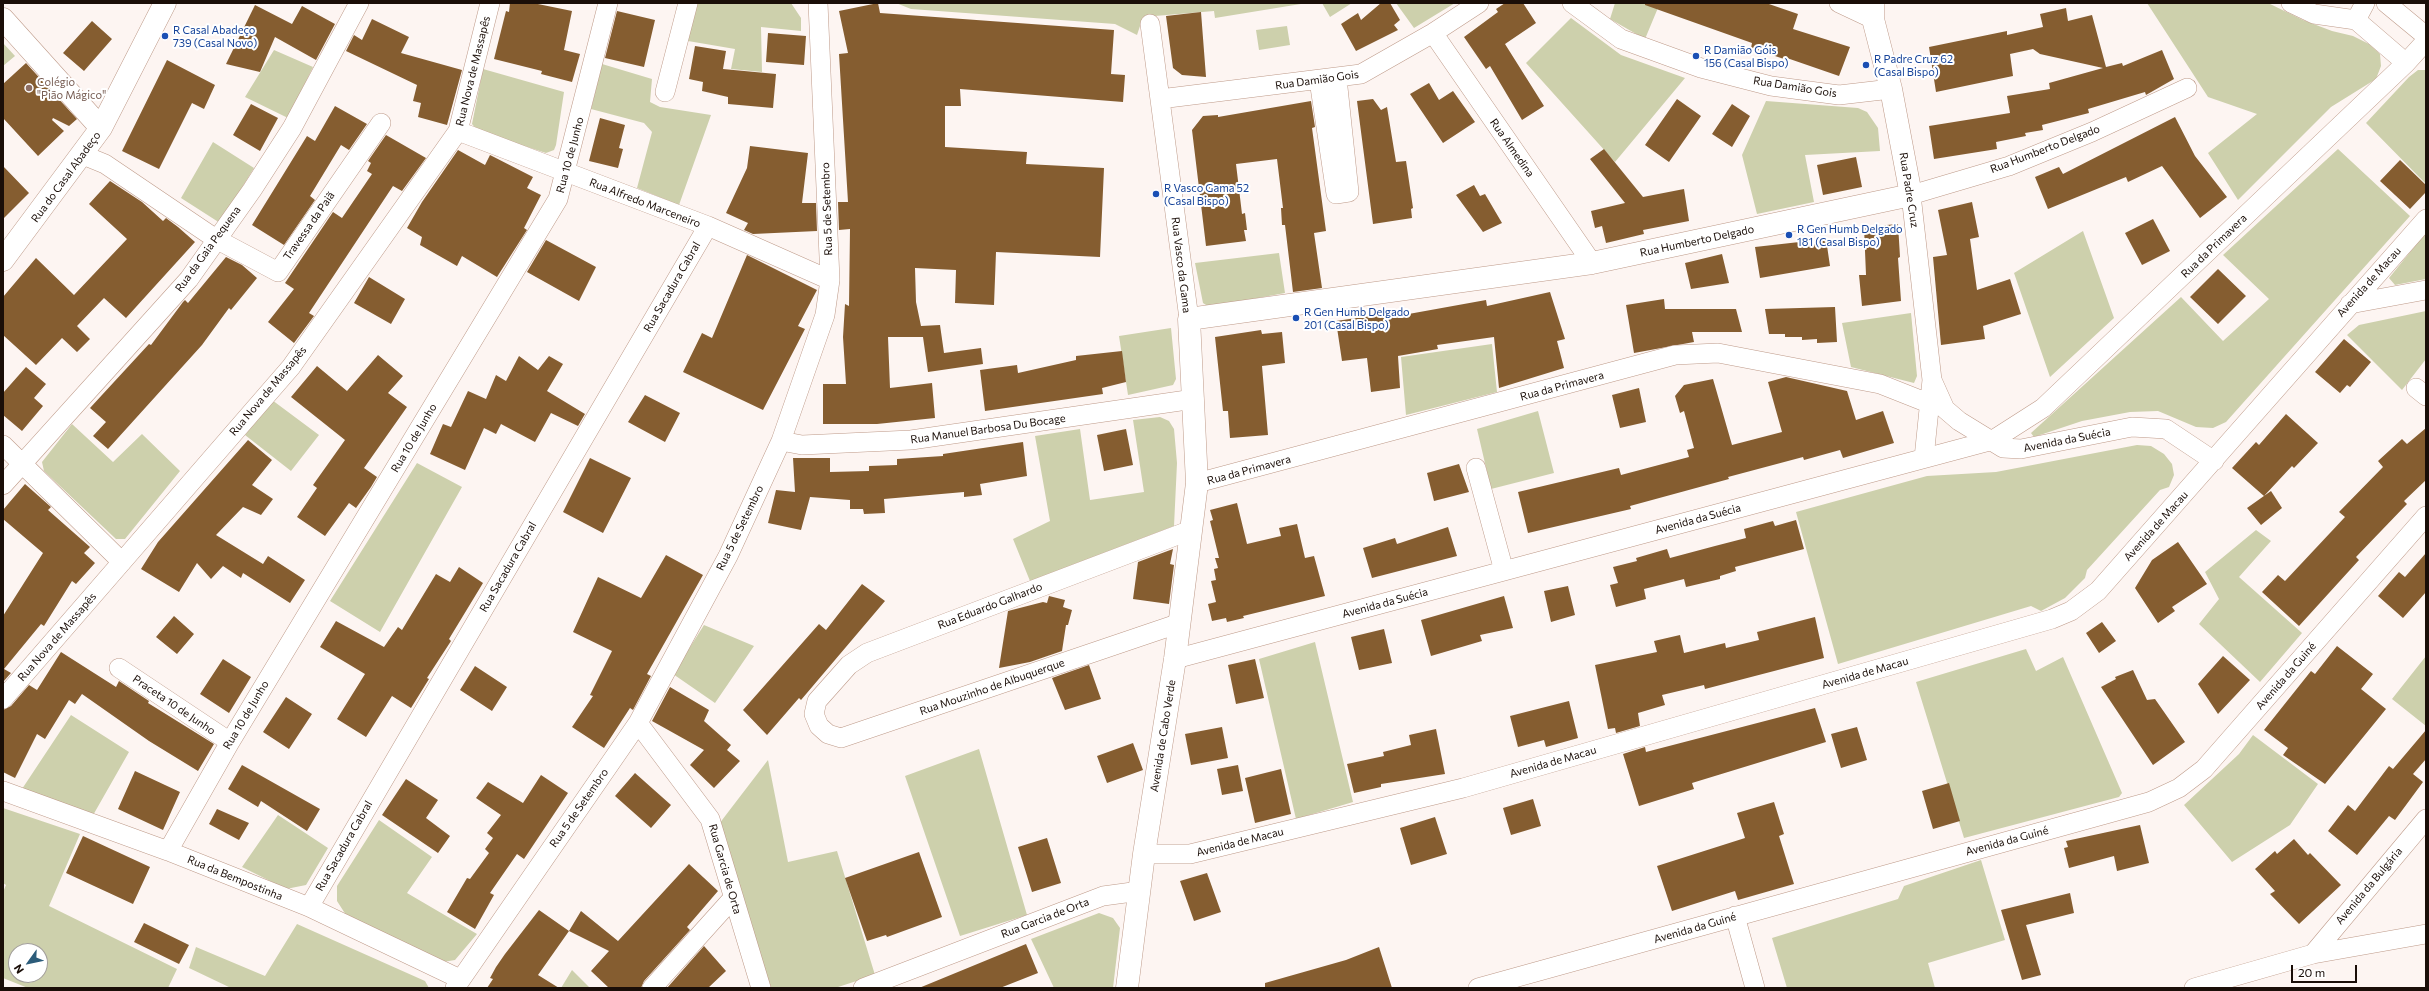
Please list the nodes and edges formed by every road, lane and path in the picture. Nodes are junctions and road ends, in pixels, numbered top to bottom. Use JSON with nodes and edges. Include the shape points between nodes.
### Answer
{"nodes":[{"id":1,"x":164,"y":3,"type":"edge"},
{"id":2,"x":359,"y":3,"type":"edge"},
{"id":3,"x":490,"y":3,"type":"edge"},
{"id":4,"x":608,"y":3,"type":"edge"},
{"id":5,"x":688,"y":3,"type":"edge"},
{"id":6,"x":818,"y":3,"type":"edge"},
{"id":7,"x":1479,"y":3,"type":"edge"},
{"id":8,"x":1572,"y":3,"type":"edge"},
{"id":9,"x":1839,"y":3,"type":"edge"},
{"id":10,"x":2291,"y":3,"type":"edge"},
{"id":11,"x":2365,"y":3,"type":"edge"},
{"id":12,"x":2386,"y":3,"type":"edge"},
{"id":13,"x":1873,"y":11,"type":"edge"},
{"id":14,"x":3,"y":19,"type":"edge"},
{"id":15,"x":2356,"y":20,"type":"junction"},
{"id":16,"x":1150,"y":24,"type":"dead end"},
{"id":17,"x":1433,"y":33,"type":"junction"},
{"id":18,"x":2426,"y":36,"type":"edge"},
{"id":19,"x":2426,"y":41,"type":"edge"},
{"id":20,"x":2406,"y":63,"type":"junction"},
{"id":21,"x":1328,"y":79,"type":"junction"},
{"id":22,"x":2187,"y":88,"type":"dead end"},
{"id":23,"x":1891,"y":89,"type":"junction"},
{"id":24,"x":665,"y":92,"type":"dead end"},
{"id":25,"x":1160,"y":99,"type":"junction"},
{"id":26,"x":381,"y":123,"type":"dead end"},
{"id":27,"x":101,"y":128,"type":"junction"},
{"id":28,"x":458,"y":131,"type":"junction"},
{"id":29,"x":83,"y":155,"type":"junction"},
{"id":30,"x":566,"y":173,"type":"junction"},
{"id":31,"x":1911,"y":195,"type":"junction"},
{"id":32,"x":2426,"y":219,"type":"edge"},
{"id":33,"x":708,"y":226,"type":"junction"},
{"id":34,"x":216,"y":238,"type":"junction"},
{"id":35,"x":4,"y":257,"type":"edge"},
{"id":36,"x":1592,"y":263,"type":"junction"},
{"id":37,"x":830,"y":280,"type":"junction"},
{"id":38,"x":2426,"y":290,"type":"edge"},
{"id":39,"x":2350,"y":304,"type":"junction"},
{"id":40,"x":1189,"y":319,"type":"junction"},
{"id":41,"x":1932,"y":380,"type":"junction"},
{"id":42,"x":1194,"y":399,"type":"junction"},
{"id":43,"x":1928,"y":403,"type":"junction"},
{"id":44,"x":1993,"y":440,"type":"junction"},
{"id":45,"x":781,"y":441,"type":"junction"},
{"id":46,"x":3,"y":445,"type":"edge"},
{"id":47,"x":1924,"y":458,"type":"junction"},
{"id":48,"x":2214,"y":461,"type":"junction"},
{"id":49,"x":22,"y":463,"type":"junction"},
{"id":50,"x":1476,"y":468,"type":"dead end"},
{"id":51,"x":1197,"y":483,"type":"junction"},
{"id":52,"x":3,"y":485,"type":"edge"},
{"id":53,"x":2426,"y":516,"type":"edge"},
{"id":54,"x":1191,"y":530,"type":"junction"},
{"id":55,"x":122,"y":562,"type":"junction"},
{"id":56,"x":1504,"y":571,"type":"junction"},
{"id":57,"x":1180,"y":623,"type":"junction"},
{"id":58,"x":1175,"y":659,"type":"junction"},
{"id":59,"x":119,"y":668,"type":"dead end"},
{"id":60,"x":3,"y":699,"type":"edge"},
{"id":61,"x":814,"y":714,"type":"joint"},
{"id":62,"x":638,"y":723,"type":"junction"},
{"id":63,"x":230,"y":742,"type":"junction"},
{"id":64,"x":3,"y":791,"type":"edge"},
{"id":65,"x":2426,"y":819,"type":"edge"},
{"id":66,"x":168,"y":851,"type":"junction"},
{"id":67,"x":1144,"y":854,"type":"junction"},
{"id":68,"x":1140,"y":891,"type":"junction"},
{"id":69,"x":733,"y":898,"type":"junction"},
{"id":70,"x":309,"y":907,"type":"junction"},
{"id":71,"x":1735,"y":916,"type":"junction"},
{"id":72,"x":2426,"y":934,"type":"edge"},
{"id":73,"x":2313,"y":954,"type":"junction"},
{"id":74,"x":458,"y":984,"type":"edge"},
{"id":75,"x":875,"y":986,"type":"edge"},
{"id":76,"x":652,"y":988,"type":"edge"},
{"id":77,"x":761,"y":988,"type":"edge"},
{"id":78,"x":1127,"y":988,"type":"edge"},
{"id":79,"x":1478,"y":988,"type":"edge"},
{"id":80,"x":1755,"y":988,"type":"edge"},
{"id":81,"x":2194,"y":988,"type":"edge"}],
"edges":[{"from":1,"to":27,"type":"street","name":"Rua do Casal Abadeço"},
{"from":2,"to":34,"type":"street","name":"Rua da Gaia Pequena","via":[[292,128],[252,190]]},
{"from":3,"to":28,"type":"street","name":"Rua Nova de Massapês"},
{"from":4,"to":30,"type":"street","name":"Rua 10 de Junho"},
{"from":5,"to":24,"type":"street"},
{"from":6,"to":37,"type":"street","name":"Rua 5 de Setembro"},
{"from":7,"to":17,"type":"street","name":"Rua Damião Gois"},
{"from":8,"to":23,"type":"street","name":"Rua Damião Gois","via":[[1621,38],[1701,68],[1771,86],[1839,95]]},
{"from":9,"to":13,"type":"street"},
{"from":10,"to":15,"type":"street","via":[[2314,14]]},
{"from":11,"to":15,"type":"street"},
{"from":12,"to":18,"type":"street"},
{"from":13,"to":23,"type":"street","name":"Rua Padre Cruz"},
{"from":14,"to":27,"type":"street"},
{"from":15,"to":20,"type":"street"},
{"from":16,"to":25,"type":"street","name":"Rua Vasco da Gama"},
{"from":17,"to":21,"type":"street","name":"Rua Damião Gois","via":[[1368,72]]},
{"from":17,"to":36,"type":"street","name":"Rua Almedina"},
{"from":19,"to":20,"type":"street","name":"Rua da Primavera"},
{"from":20,"to":44,"type":"street","name":"Rua da Primavera","via":[[2043,408]]},
{"from":21,"to":21,"type":"street","via":[[1349,192],[1336,194]]},
{"from":21,"to":25,"type":"street","name":"Rua Damião Gois"},
{"from":22,"to":31,"type":"street","name":"Rua Humberto Delgado","via":[[2092,132],[2009,166]]},
{"from":23,"to":31,"type":"street","name":"Rua Padre Cruz"},
{"from":25,"to":40,"type":"street","name":"Rua Vasco da Gama"},
{"from":26,"to":34,"type":"street","name":"Travessa da Paiã","via":[[278,272]]},
{"from":27,"to":29,"type":"street","name":"Rua do Casal Abadeço"},
{"from":28,"to":30,"type":"street","name":"Rua Alfredo Marceneiro"},
{"from":28,"to":55,"type":"street","name":"Rua Nova de Massapês","via":[[291,367]]},
{"from":29,"to":34,"type":"street","via":[[105,164]]},
{"from":29,"to":35,"type":"street","name":"Rua do Casal Abadeço"},
{"from":30,"to":33,"type":"street","name":"Rua Alfredo Marceneiro"},
{"from":30,"to":63,"type":"street","name":"Rua 10 de Junho","via":[[558,199]]},
{"from":31,"to":36,"type":"street","name":"Rua Humberto Delgado"},
{"from":31,"to":41,"type":"street","name":"Rua Padre Cruz"},
{"from":32,"to":39,"type":"street","name":"Avenida de Macau"},
{"from":33,"to":37,"type":"street","name":"Rua Alfredo Marceneiro"},
{"from":33,"to":70,"type":"street","name":"Rua Sacadura Cabral"},
{"from":34,"to":49,"type":"street","name":"Rua da Gaia Pequena","via":[[189,279]]},
{"from":36,"to":40,"type":"street","name":"Rua Humberto Delgado"},
{"from":37,"to":45,"type":"street","name":"Rua 5 de Setembro","via":[[825,315]]},
{"from":38,"to":39,"type":"street"},
{"from":39,"to":48,"type":"street","name":"Avenida de Macau"},
{"from":40,"to":42,"type":"street","name":"Rua Vasco da Gama"},
{"from":41,"to":43,"type":"street"},
{"from":41,"to":44,"type":"street","via":[[1945,409],[1959,421]]},
{"from":42,"to":45,"type":"street","name":"Rua Manuel Barbosa Du Bocage","via":[[911,440],[802,445]]},
{"from":42,"to":51,"type":"street","name":"Rua Vasco da Gama"},
{"from":43,"to":47,"type":"street"},
{"from":43,"to":51,"type":"street","name":"Rua da Primavera","via":[[1873,382],[1718,353],[1675,355]]},
{"from":44,"to":47,"type":"street","name":"Avenida da Suécia"},
{"from":44,"to":48,"type":"street","name":"Avenida da Suécia","via":[[2003,448],[2021,450],[2132,426],[2166,429]]},
{"from":45,"to":62,"type":"street","name":"Rua 5 de Setembro","via":[[728,556]]},
{"from":46,"to":49,"type":"street"},
{"from":47,"to":56,"type":"street","name":"Avenida da Suécia"},
{"from":48,"to":67,"type":"street","name":"Avenida de Macau","via":[[2098,591],[2071,611],[2052,619],[1463,788],[1190,854]]},
{"from":49,"to":52,"type":"street","name":"Rua da Gaia Pequena"},
{"from":49,"to":55,"type":"street"},
{"from":50,"to":56,"type":"street"},
{"from":51,"to":54,"type":"street","name":"Avenida de Cabo Verde"},
{"from":53,"to":71,"type":"street","name":"Avenida da Guiné","via":[[2204,769],[2179,788],[2149,802]]},
{"from":54,"to":57,"type":"street","name":"Avenida de Cabo Verde"},
{"from":54,"to":61,"type":"street","name":"Rua Eduardo Galhardo","via":[[867,653],[849,665],[817,701]]},
{"from":55,"to":60,"type":"street","name":"Rua Nova de Massapês"},
{"from":56,"to":58,"type":"street","name":"Avenida da Suécia"},
{"from":57,"to":58,"type":"street","name":"Avenida de Cabo Verde"},
{"from":57,"to":61,"type":"street","name":"Rua Mouzinho de Albuquerque","via":[[841,738],[828,734],[819,726]]},
{"from":58,"to":67,"type":"street","name":"Avenida de Cabo Verde"},
{"from":59,"to":63,"type":"street","name":"Praceta 10 de Junho"},
{"from":62,"to":69,"type":"street","name":"Rua Garcia de Orta","via":[[710,819]]},
{"from":62,"to":74,"type":"street","name":"Rua 5 de Setembro"},
{"from":63,"to":66,"type":"street","name":"Rua 10 de Junho"},
{"from":64,"to":66,"type":"street","name":"Rua da Bempostinha"},
{"from":65,"to":73,"type":"street","name":"Avenida da Bulgária"},
{"from":66,"to":70,"type":"street","name":"Rua da Bempostinha"},
{"from":67,"to":68,"type":"street","name":"Avenida de Cabo Verde"},
{"from":68,"to":75,"type":"street","name":"Rua Garcia de Orta","via":[[1103,896]]},
{"from":68,"to":78,"type":"street","name":"Avenida de Cabo Verde"},
{"from":69,"to":76,"type":"street"},
{"from":69,"to":77,"type":"street","name":"Rua Garcia de Orta"},
{"from":70,"to":74,"type":"street","name":"Rua da Bempostinha"},
{"from":71,"to":79,"type":"street","name":"Avenida da Guiné"},
{"from":71,"to":80,"type":"street"},
{"from":72,"to":73,"type":"street"},
{"from":73,"to":81,"type":"street"}]}
